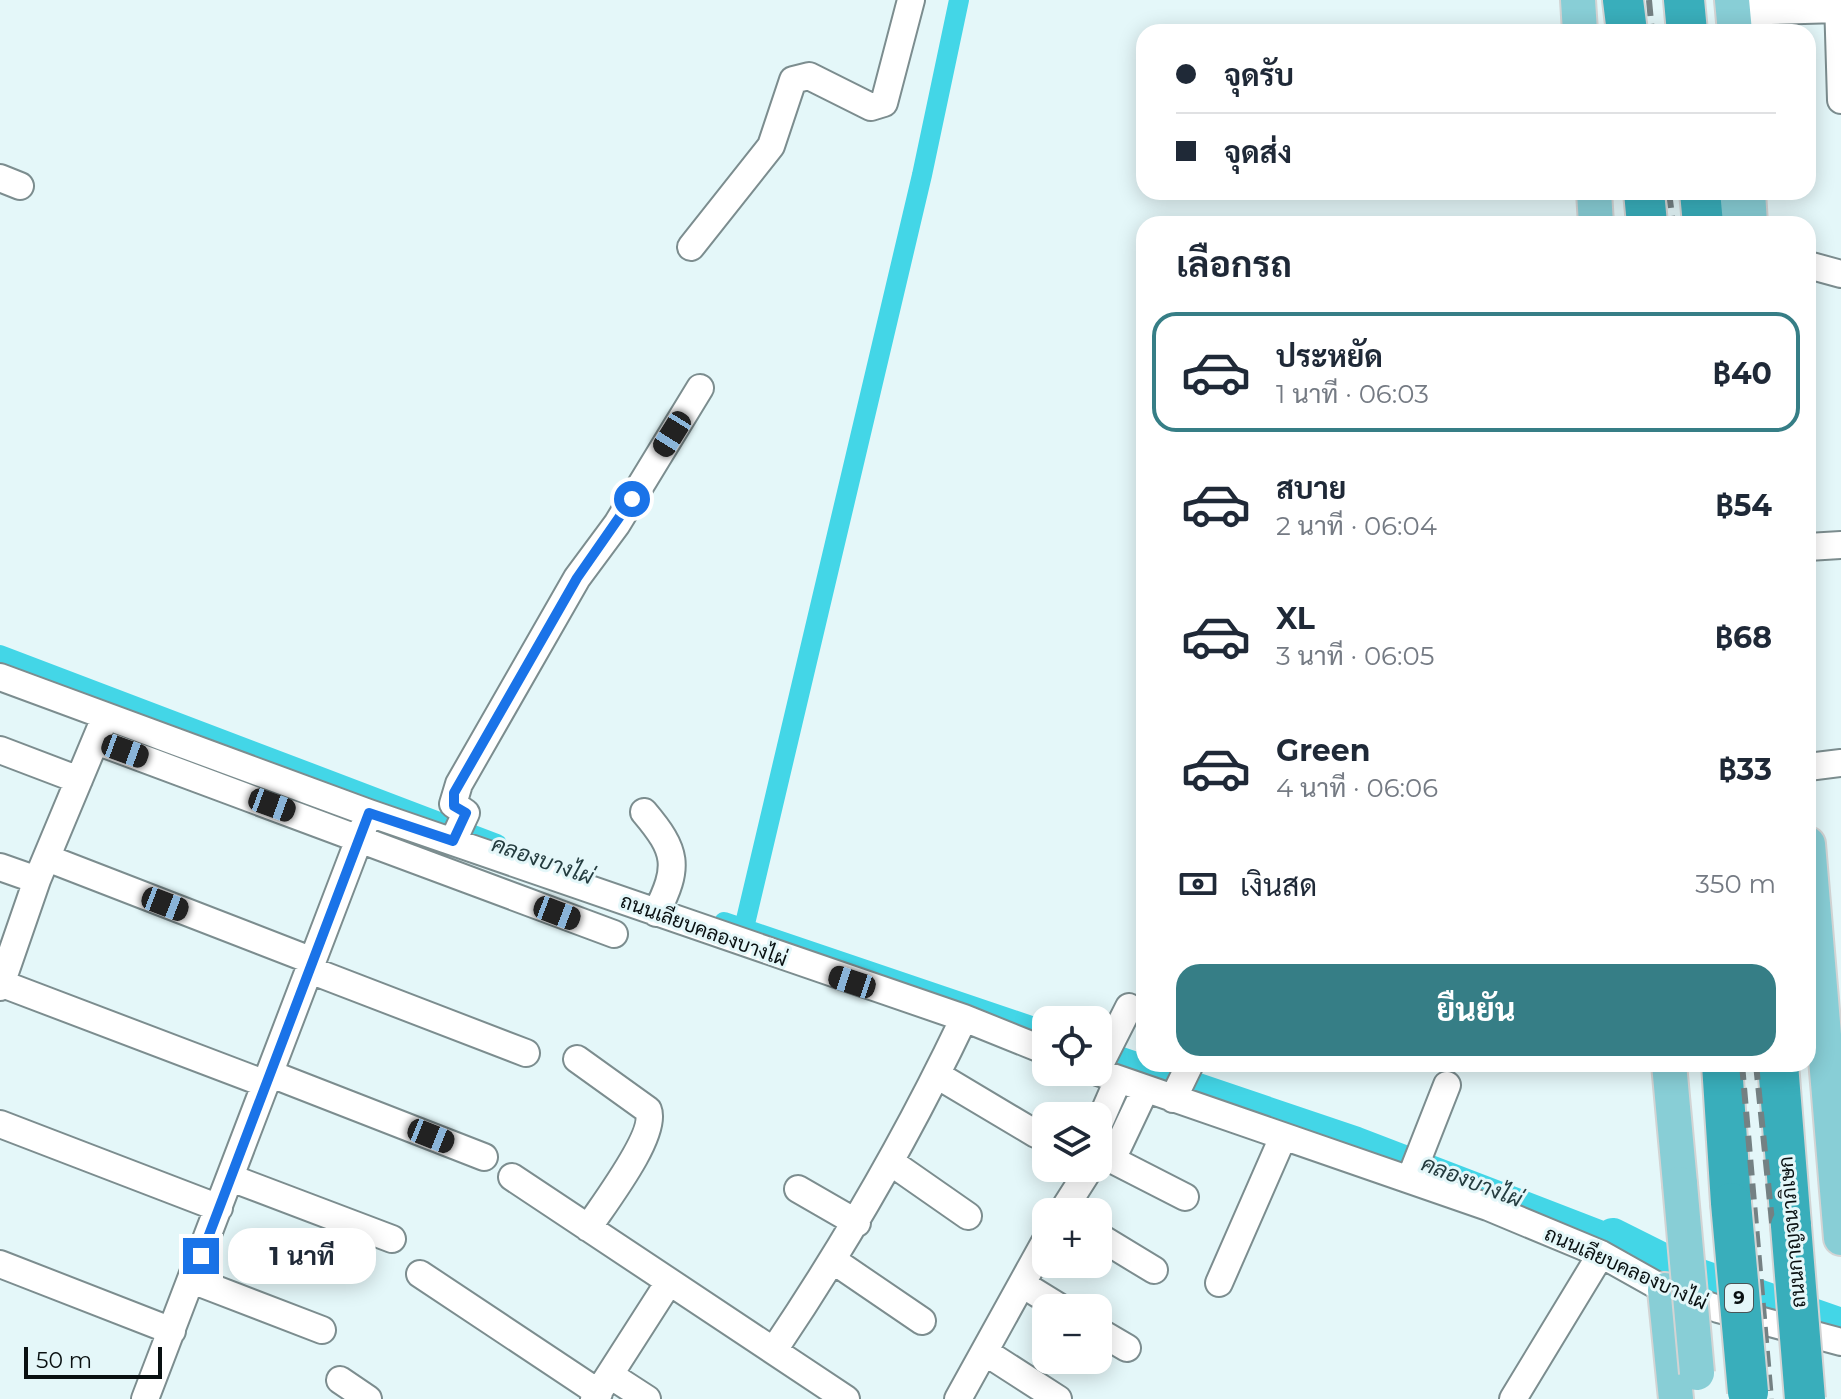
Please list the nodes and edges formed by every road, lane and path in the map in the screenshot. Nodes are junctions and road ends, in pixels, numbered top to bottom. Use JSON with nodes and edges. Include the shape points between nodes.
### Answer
{"nodes":[{"id":1,"x":911,"y":0,"type":"edge"},
{"id":2,"x":1578,"y":0,"type":"edge"},
{"id":3,"x":1600,"y":0,"type":"edge"},
{"id":4,"x":1623,"y":0,"type":"edge"},
{"id":5,"x":1684,"y":0,"type":"edge"},
{"id":6,"x":1839,"y":4,"type":"edge"},
{"id":7,"x":1724,"y":15,"type":"edge"},
{"id":8,"x":1580,"y":24,"type":"edge"},
{"id":9,"x":1602,"y":24,"type":"edge"},
{"id":10,"x":1626,"y":24,"type":"edge"},
{"id":11,"x":1686,"y":24,"type":"edge"},
{"id":12,"x":1841,"y":100,"type":"edge"},
{"id":13,"x":1737,"y":200,"type":"edge"},
{"id":14,"x":1720,"y":212,"type":"edge"},
{"id":15,"x":691,"y":247,"type":"dead end"},
{"id":16,"x":1816,"y":267,"type":"edge"},
{"id":17,"x":1841,"y":274,"type":"edge"},
{"id":18,"x":700,"y":388,"type":"dead end"},
{"id":19,"x":1841,"y":545,"type":"edge"},
{"id":20,"x":1816,"y":547,"type":"edge"},
{"id":21,"x":0,"y":677,"type":"edge"},
{"id":22,"x":101,"y":728,"type":"junction"},
{"id":23,"x":0,"y":750,"type":"edge"},
{"id":24,"x":1841,"y":763,"type":"edge"},
{"id":25,"x":1816,"y":766,"type":"edge"},
{"id":26,"x":79,"y":780,"type":"junction"},
{"id":27,"x":644,"y":812,"type":"dead end"},
{"id":28,"x":365,"y":825,"type":"junction"},
{"id":29,"x":457,"y":830,"type":"junction"},
{"id":30,"x":0,"y":867,"type":"edge"},
{"id":31,"x":42,"y":869,"type":"junction"},
{"id":32,"x":659,"y":908,"type":"junction"},
{"id":33,"x":614,"y":934,"type":"dead end"},
{"id":34,"x":1816,"y":940,"type":"edge"},
{"id":35,"x":312,"y":966,"type":"junction"},
{"id":36,"x":0,"y":985,"type":"edge"},
{"id":37,"x":1129,"y":1007,"type":"dead end"},
{"id":38,"x":964,"y":1018,"type":"junction"},
{"id":39,"x":1112,"y":1044,"type":"edge"},
{"id":40,"x":1032,"y":1045,"type":"edge"},
{"id":41,"x":526,"y":1053,"type":"dead end"},
{"id":42,"x":577,"y":1059,"type":"dead end"},
{"id":43,"x":1186,"y":1072,"type":"edge"},
{"id":44,"x":1670,"y":1072,"type":"edge"},
{"id":45,"x":1723,"y":1072,"type":"edge"},
{"id":46,"x":1779,"y":1072,"type":"edge"},
{"id":47,"x":937,"y":1075,"type":"junction"},
{"id":48,"x":1112,"y":1075,"type":"edge"},
{"id":49,"x":269,"y":1079,"type":"junction"},
{"id":50,"x":1447,"y":1085,"type":"dead end"},
{"id":51,"x":1145,"y":1090,"type":"junction"},
{"id":52,"x":1174,"y":1095,"type":"junction"},
{"id":53,"x":0,"y":1124,"type":"edge"},
{"id":54,"x":1032,"y":1132,"type":"edge"},
{"id":55,"x":1283,"y":1137,"type":"junction"},
{"id":56,"x":1112,"y":1149,"type":"edge"},
{"id":57,"x":484,"y":1157,"type":"dead end"},
{"id":58,"x":892,"y":1163,"type":"junction"},
{"id":59,"x":1112,"y":1163,"type":"edge"},
{"id":60,"x":1411,"y":1175,"type":"junction"},
{"id":61,"x":512,"y":1177,"type":"dead end"},
{"id":62,"x":231,"y":1178,"type":"junction"},
{"id":63,"x":798,"y":1189,"type":"dead end"},
{"id":64,"x":1185,"y":1197,"type":"dead end"},
{"id":65,"x":219,"y":1208,"type":"junction"},
{"id":66,"x":968,"y":1216,"type":"dead end"},
{"id":67,"x":857,"y":1223,"type":"junction"},
{"id":68,"x":588,"y":1228,"type":"junction"},
{"id":69,"x":1841,"y":1238,"type":"edge"},
{"id":70,"x":392,"y":1239,"type":"dead end"},
{"id":71,"x":1112,"y":1244,"type":"edge"},
{"id":72,"x":1601,"y":1254,"type":"junction"},
{"id":73,"x":834,"y":1261,"type":"junction"},
{"id":74,"x":0,"y":1264,"type":"edge"},
{"id":75,"x":1032,"y":1266,"type":"edge"},
{"id":76,"x":1154,"y":1270,"type":"dead end"},
{"id":77,"x":420,"y":1274,"type":"dead end"},
{"id":78,"x":192,"y":1280,"type":"junction"},
{"id":79,"x":669,"y":1282,"type":"junction"},
{"id":80,"x":1219,"y":1283,"type":"dead end"},
{"id":81,"x":1022,"y":1284,"type":"junction"},
{"id":82,"x":1665,"y":1290,"type":"junction"},
{"id":83,"x":1038,"y":1294,"type":"edge"},
{"id":84,"x":922,"y":1321,"type":"dead end"},
{"id":85,"x":322,"y":1330,"type":"dead end"},
{"id":86,"x":172,"y":1331,"type":"junction"},
{"id":87,"x":1112,"y":1339,"type":"edge"},
{"id":88,"x":1841,"y":1342,"type":"edge"},
{"id":89,"x":1127,"y":1348,"type":"dead end"},
{"id":90,"x":774,"y":1350,"type":"junction"},
{"id":91,"x":985,"y":1352,"type":"junction"},
{"id":92,"x":340,"y":1380,"type":"dead end"},
{"id":93,"x":1698,"y":1386,"type":"edge"},
{"id":94,"x":601,"y":1389,"type":"edge"},
{"id":95,"x":1748,"y":1396,"type":"edge"},
{"id":96,"x":145,"y":1399,"type":"edge"},
{"id":97,"x":368,"y":1399,"type":"edge"},
{"id":98,"x":647,"y":1399,"type":"edge"},
{"id":99,"x":846,"y":1399,"type":"edge"},
{"id":100,"x":958,"y":1399,"type":"edge"},
{"id":101,"x":1058,"y":1399,"type":"edge"},
{"id":102,"x":1513,"y":1399,"type":"edge"},
{"id":103,"x":1676,"y":1399,"type":"edge"},
{"id":104,"x":1805,"y":1399,"type":"edge"}],
"edges":[{"from":1,"to":15,"type":"street","via":[[884,103],[871,107],[809,76],[793,80],[771,146]]},
{"from":2,"to":8,"type":"main road"},
{"from":3,"to":9,"type":"main road"},
{"from":4,"to":10,"type":"highway"},
{"from":5,"to":11,"type":"highway"},
{"from":6,"to":7,"type":"street"},
{"from":6,"to":12,"type":"street"},
{"from":13,"to":14,"type":"main road"},
{"from":16,"to":17,"type":"street"},
{"from":18,"to":29,"type":"street","via":[[617,524],[577,578],[454,793],[454,806],[466,813]]},
{"from":19,"to":20,"type":"street"},
{"from":21,"to":22,"type":"street","name":"ถนนเลียบคลองบางไผ่"},
{"from":22,"to":26,"type":"street"},
{"from":22,"to":28,"type":"street","name":"ถนนเลียบคลองบางไผ่"},
{"from":23,"to":26,"type":"street"},
{"from":24,"to":25,"type":"street"},
{"from":26,"to":31,"type":"street"},
{"from":27,"to":32,"type":"street","via":[[672,853],[672,875]]},
{"from":28,"to":29,"type":"street","name":"ถนนเลียบคลองบางไผ่"},
{"from":28,"to":33,"type":"street"},
{"from":28,"to":35,"type":"street"},
{"from":29,"to":32,"type":"street","name":"ถนนเลียบคลองบางไผ่"},
{"from":30,"to":31,"type":"street"},
{"from":31,"to":35,"type":"street"},
{"from":31,"to":36,"type":"street"},
{"from":32,"to":38,"type":"street","name":"ถนนเลียบคลองบางไผ่"},
{"from":34,"to":69,"type":"main road"},
{"from":35,"to":41,"type":"street"},
{"from":35,"to":49,"type":"street"},
{"from":36,"to":49,"type":"street"},
{"from":37,"to":39,"type":"street"},
{"from":38,"to":40,"type":"street","name":"ถนนเลียบคลองบางไผ่"},
{"from":38,"to":47,"type":"street"},
{"from":42,"to":68,"type":"street","via":[[651,1117],[639,1147]]},
{"from":43,"to":52,"type":"street"},
{"from":44,"to":93,"type":"main road","bridge":true},
{"from":45,"to":95,"type":"highway","number":"9","bridge":true},
{"from":46,"to":104,"type":"highway","name":"ถนนกาญจนาภิเษก","bridge":true},
{"from":47,"to":54,"type":"street"},
{"from":47,"to":58,"type":"street"},
{"from":48,"to":51,"type":"street","name":"ถนนเลียบคลองบางไผ่"},
{"from":49,"to":57,"type":"street"},
{"from":49,"to":62,"type":"street"},
{"from":50,"to":60,"type":"street"},
{"from":51,"to":52,"type":"street","name":"ถนนเลียบคลองบางไผ่"},
{"from":51,"to":56,"type":"street","via":[[1118,1147]]},
{"from":52,"to":55,"type":"street","name":"ถนนเลียบคลองบางไผ่"},
{"from":53,"to":65,"type":"street"},
{"from":55,"to":60,"type":"street","name":"ถนนเลียบคลองบางไผ่"},
{"from":55,"to":80,"type":"street"},
{"from":58,"to":66,"type":"street"},
{"from":58,"to":67,"type":"street"},
{"from":59,"to":64,"type":"street"},
{"from":60,"to":72,"type":"street","name":"ถนนเลียบคลองบางไผ่"},
{"from":61,"to":68,"type":"street"},
{"from":62,"to":65,"type":"street"},
{"from":62,"to":70,"type":"street"},
{"from":63,"to":67,"type":"street"},
{"from":65,"to":78,"type":"street"},
{"from":67,"to":73,"type":"street"},
{"from":68,"to":79,"type":"street"},
{"from":71,"to":76,"type":"street"},
{"from":72,"to":82,"type":"street","name":"ถนนเลียบคลองบางไผ่"},
{"from":72,"to":102,"type":"street"},
{"from":73,"to":84,"type":"street"},
{"from":73,"to":90,"type":"street"},
{"from":74,"to":86,"type":"street"},
{"from":75,"to":81,"type":"street"},
{"from":77,"to":94,"type":"street"},
{"from":78,"to":85,"type":"street"},
{"from":78,"to":86,"type":"street"},
{"from":79,"to":90,"type":"street"},
{"from":79,"to":94,"type":"street"},
{"from":81,"to":83,"type":"street"},
{"from":81,"to":91,"type":"street"},
{"from":82,"to":88,"type":"street","name":"ถนนเลียบคลองบางไผ่"},
{"from":82,"to":103,"type":"main road"},
{"from":86,"to":96,"type":"street"},
{"from":87,"to":89,"type":"street"},
{"from":90,"to":99,"type":"street"},
{"from":91,"to":100,"type":"street"},
{"from":91,"to":101,"type":"street"},
{"from":92,"to":97,"type":"street"},
{"from":94,"to":98,"type":"street"}]}
